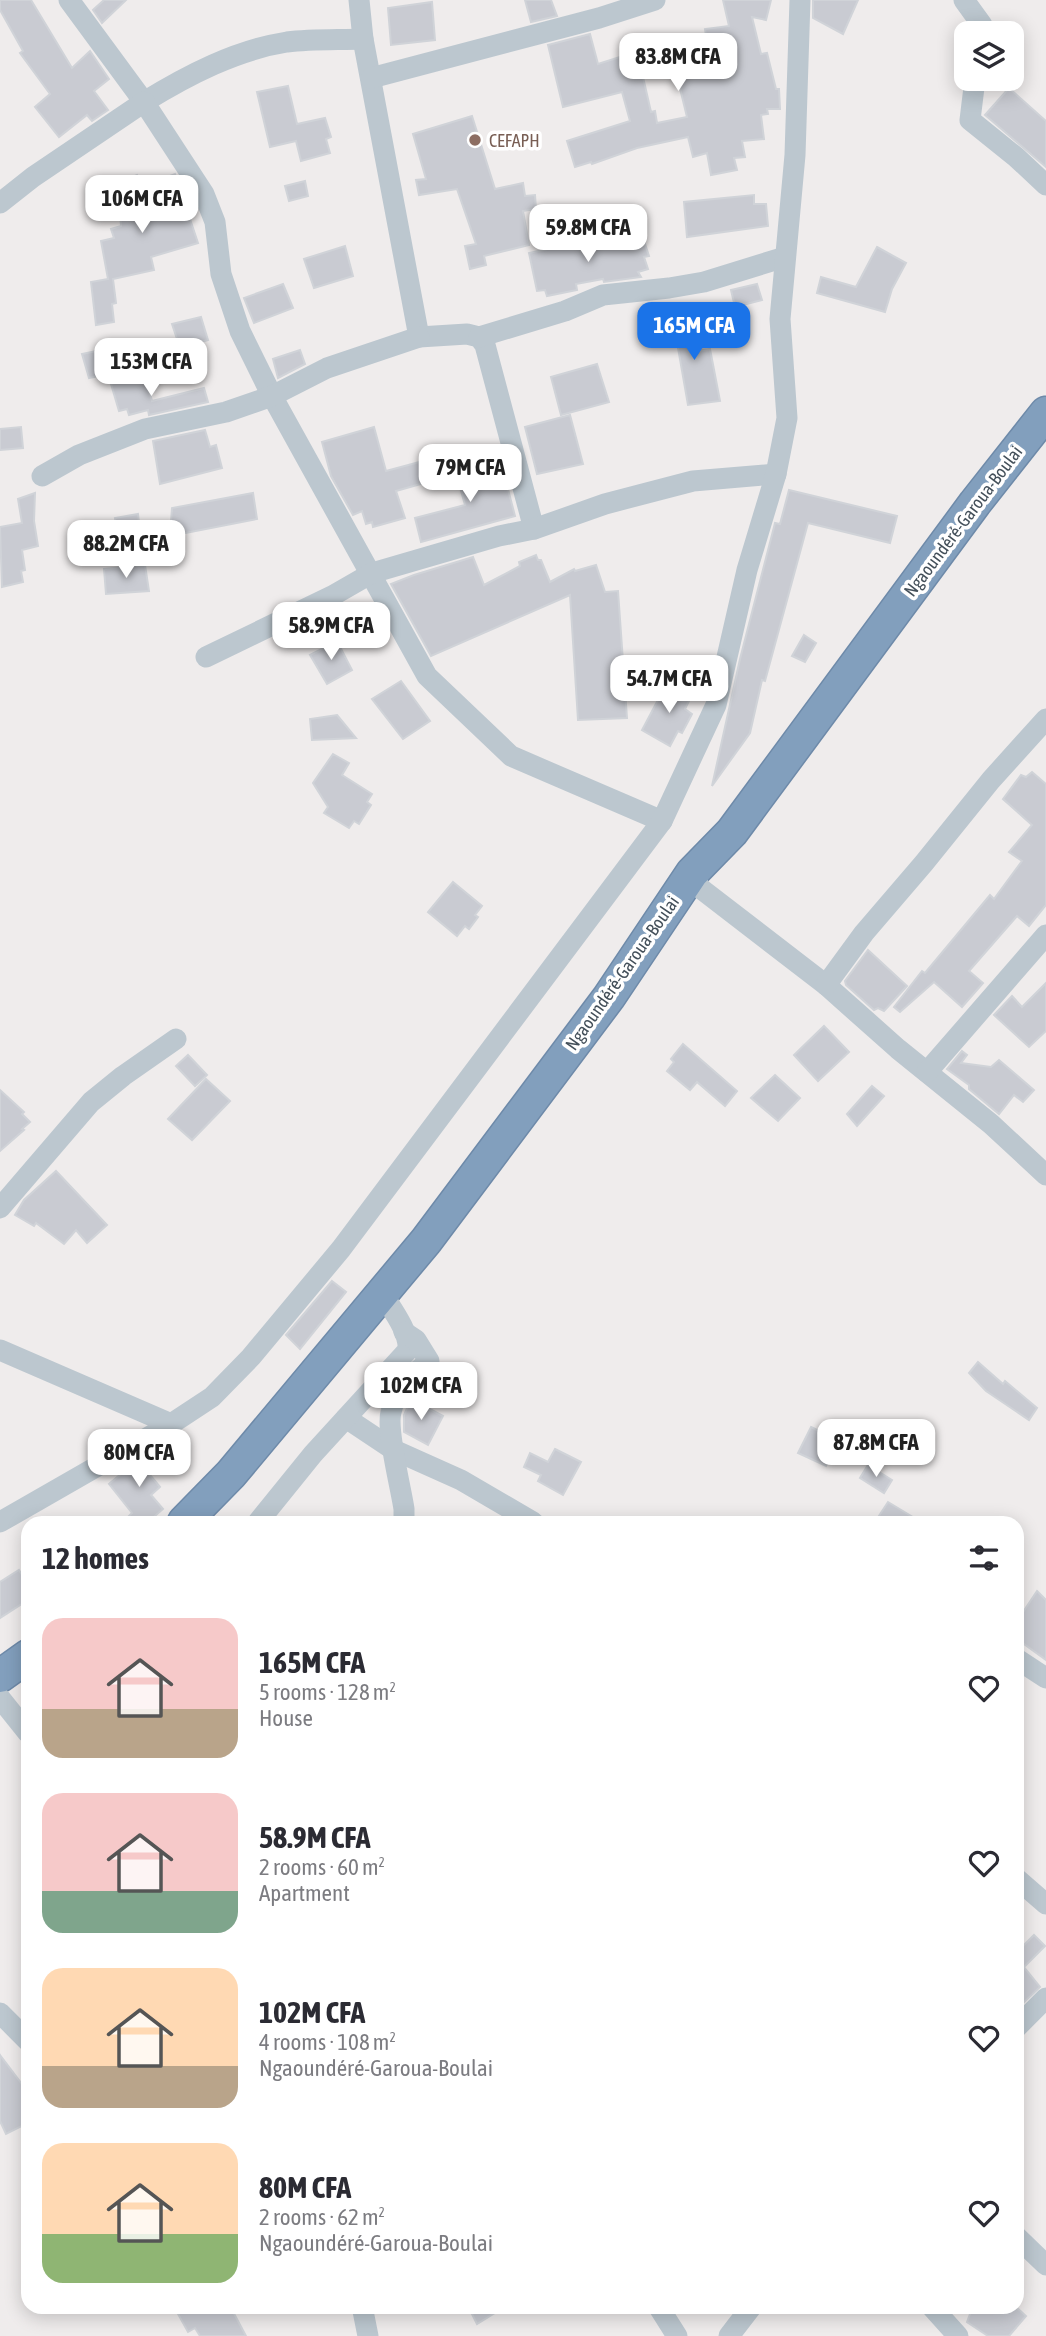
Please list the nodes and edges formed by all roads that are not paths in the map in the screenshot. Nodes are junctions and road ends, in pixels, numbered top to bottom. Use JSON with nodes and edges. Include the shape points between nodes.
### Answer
{"nodes":[{"id":1,"x":69,"y":0,"type":"edge"},
{"id":2,"x":359,"y":0,"type":"edge"},
{"id":3,"x":655,"y":0,"type":"edge"},
{"id":4,"x":800,"y":0,"type":"edge"},
{"id":5,"x":964,"y":0,"type":"edge"},
{"id":6,"x":596,"y":9,"type":"edge"},
{"id":7,"x":979,"y":21,"type":"edge"},
{"id":8,"x":363,"y":39,"type":"junction"},
{"id":9,"x":371,"y":78,"type":"junction"},
{"id":10,"x":974,"y":91,"type":"edge"},
{"id":11,"x":144,"y":102,"type":"junction"},
{"id":12,"x":1046,"y":185,"type":"edge"},
{"id":13,"x":0,"y":203,"type":"edge"},
{"id":14,"x":785,"y":257,"type":"junction"},
{"id":15,"x":419,"y":337,"type":"junction"},
{"id":16,"x":479,"y":337,"type":"junction"},
{"id":17,"x":272,"y":396,"type":"junction"},
{"id":18,"x":1046,"y":413,"type":"edge"},
{"id":19,"x":776,"y":474,"type":"junction"},
{"id":20,"x":41,"y":476,"type":"dead end"},
{"id":21,"x":534,"y":529,"type":"junction"},
{"id":22,"x":372,"y":573,"type":"junction"},
{"id":23,"x":206,"y":657,"type":"dead end"},
{"id":24,"x":1046,"y":719,"type":"edge"},
{"id":25,"x":662,"y":821,"type":"junction"},
{"id":26,"x":692,"y":873,"type":"junction"},
{"id":27,"x":1046,"y":935,"type":"edge"},
{"id":28,"x":827,"y":985,"type":"junction"},
{"id":29,"x":176,"y":1039,"type":"dead end"},
{"id":30,"x":927,"y":1072,"type":"junction"},
{"id":31,"x":1046,"y":1175,"type":"edge"},
{"id":32,"x":0,"y":1208,"type":"edge"},
{"id":33,"x":382,"y":1293,"type":"junction"},
{"id":34,"x":404,"y":1332,"type":"junction"},
{"id":35,"x":0,"y":1350,"type":"edge"},
{"id":36,"x":346,"y":1418,"type":"junction"},
{"id":37,"x":171,"y":1424,"type":"junction"},
{"id":38,"x":394,"y":1450,"type":"junction"},
{"id":39,"x":190,"y":1516,"type":"edge"},
{"id":40,"x":263,"y":1516,"type":"edge"},
{"id":41,"x":404,"y":1516,"type":"edge"},
{"id":42,"x":523,"y":1516,"type":"edge"},
{"id":43,"x":0,"y":1522,"type":"edge"},
{"id":44,"x":21,"y":1661,"type":"edge"},
{"id":45,"x":1024,"y":1664,"type":"edge"},
{"id":46,"x":0,"y":1676,"type":"edge"},
{"id":47,"x":1046,"y":1678,"type":"edge"},
{"id":48,"x":0,"y":1698,"type":"edge"},
{"id":49,"x":21,"y":1724,"type":"edge"},
{"id":50,"x":1024,"y":1885,"type":"edge"},
{"id":51,"x":1046,"y":1904,"type":"edge"},
{"id":52,"x":1046,"y":1998,"type":"edge"},
{"id":53,"x":0,"y":2013,"type":"edge"},
{"id":54,"x":1024,"y":2020,"type":"edge"},
{"id":55,"x":21,"y":2034,"type":"edge"},
{"id":56,"x":1024,"y":2244,"type":"edge"},
{"id":57,"x":1046,"y":2265,"type":"edge"},
{"id":58,"x":364,"y":2314,"type":"edge"},
{"id":59,"x":663,"y":2314,"type":"edge"},
{"id":60,"x":746,"y":2314,"type":"edge"},
{"id":61,"x":938,"y":2314,"type":"edge"},
{"id":62,"x":368,"y":2336,"type":"edge"},
{"id":63,"x":677,"y":2336,"type":"edge"},
{"id":64,"x":729,"y":2336,"type":"edge"},
{"id":65,"x":958,"y":2336,"type":"edge"}],
"edges":[{"from":1,"to":11,"type":"street"},
{"from":2,"to":8,"type":"street"},
{"from":3,"to":6,"type":"street"},
{"from":4,"to":14,"type":"street"},
{"from":5,"to":7,"type":"street"},
{"from":6,"to":9,"type":"street"},
{"from":8,"to":9,"type":"street"},
{"from":8,"to":11,"type":"street","via":[[287,43],[234,57],[189,75]]},
{"from":9,"to":15,"type":"street"},
{"from":10,"to":12,"type":"street","via":[[970,121]]},
{"from":11,"to":13,"type":"street"},
{"from":11,"to":17,"type":"street","via":[[204,194],[215,222],[221,274],[240,331]]},
{"from":14,"to":16,"type":"street","via":[[704,282],[603,295]]},
{"from":14,"to":19,"type":"street","via":[[780,319],[787,418]]},
{"from":15,"to":16,"type":"street"},
{"from":15,"to":17,"type":"street","via":[[327,368]]},
{"from":16,"to":21,"type":"street","via":[[490,361]]},
{"from":17,"to":20,"type":"street","via":[[226,412],[145,429]]},
{"from":17,"to":22,"type":"street"},
{"from":18,"to":26,"type":"highway","name":"Ngaoundéré-Garoua-Boulai","via":[[732,832]]},
{"from":19,"to":21,"type":"street","via":[[693,481]]},
{"from":19,"to":25,"type":"street","via":[[747,570],[716,705]]},
{"from":21,"to":22,"type":"street"},
{"from":22,"to":23,"type":"street"},
{"from":22,"to":25,"type":"street","via":[[427,676],[511,756]]},
{"from":24,"to":28,"type":"street","via":[[864,933]]},
{"from":25,"to":37,"type":"street","via":[[341,1249],[232,1377],[212,1397]]},
{"from":26,"to":28,"type":"street","via":[[700,888]]},
{"from":26,"to":33,"type":"highway","name":"Ngaoundéré-Garoua-Boulai","via":[[600,1008]]},
{"from":27,"to":30,"type":"street"},
{"from":28,"to":30,"type":"street"},
{"from":29,"to":32,"type":"street","via":[[91,1102]]},
{"from":30,"to":31,"type":"street"},
{"from":33,"to":34,"type":"street"},
{"from":33,"to":39,"type":"highway","name":"Ngaoundéré-Garoua-Boulai","via":[[231,1474]]},
{"from":34,"to":36,"type":"street","via":[[408,1350]]},
{"from":34,"to":38,"type":"street","via":[[416,1340],[429,1361],[398,1393],[390,1414]]},
{"from":35,"to":37,"type":"street"},
{"from":36,"to":38,"type":"street"},
{"from":36,"to":40,"type":"street"},
{"from":37,"to":43,"type":"street"},
{"from":38,"to":41,"type":"street"},
{"from":38,"to":42,"type":"street","via":[[461,1480]]},
{"from":44,"to":46,"type":"highway"},
{"from":45,"to":47,"type":"street"},
{"from":48,"to":49,"type":"street"},
{"from":50,"to":51,"type":"street"},
{"from":52,"to":54,"type":"street"},
{"from":53,"to":55,"type":"street"},
{"from":56,"to":57,"type":"street"},
{"from":58,"to":62,"type":"street"},
{"from":59,"to":63,"type":"street"},
{"from":60,"to":64,"type":"street"},
{"from":61,"to":65,"type":"street"}]}
